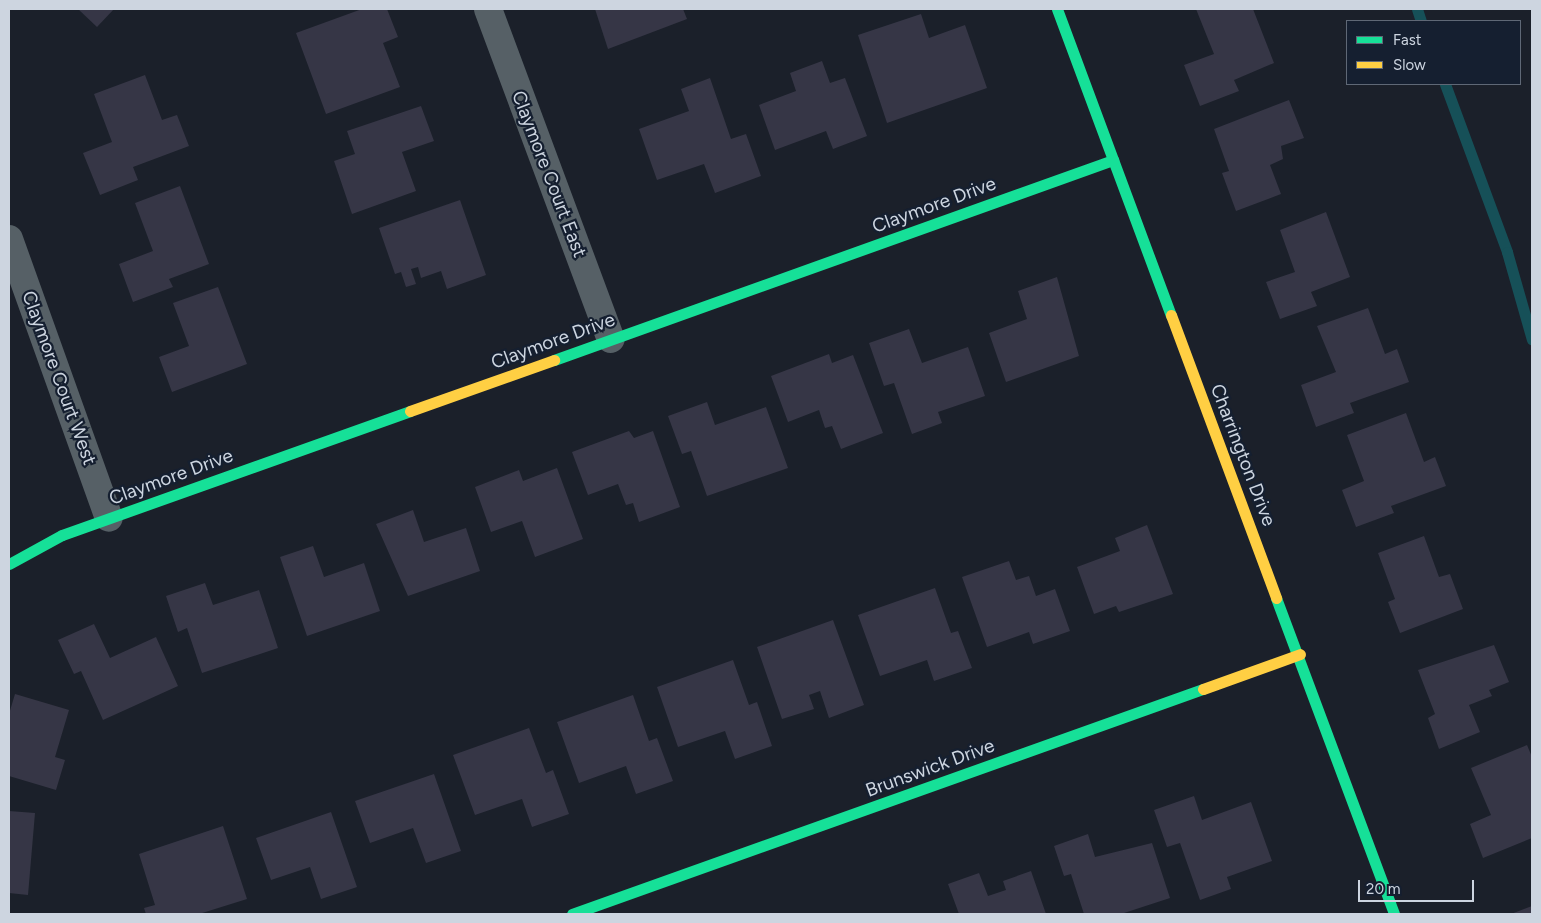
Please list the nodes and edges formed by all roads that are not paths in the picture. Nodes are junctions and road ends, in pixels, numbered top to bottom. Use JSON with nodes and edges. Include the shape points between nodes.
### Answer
{"nodes":[{"id":1,"x":488,"y":9,"type":"edge"},
{"id":2,"x":1057,"y":9,"type":"edge"},
{"id":3,"x":1113,"y":160,"type":"junction"},
{"id":4,"x":9,"y":239,"type":"edge"},
{"id":5,"x":611,"y":339,"type":"junction"},
{"id":6,"x":109,"y":518,"type":"junction"},
{"id":7,"x":9,"y":564,"type":"edge"},
{"id":8,"x":1300,"y":654,"type":"junction"},
{"id":9,"x":572,"y":914,"type":"edge"},
{"id":10,"x":1394,"y":914,"type":"edge"}],
"edges":[{"from":1,"to":5,"type":"street","name":"Claymore Court East"},
{"from":2,"to":3,"type":"street","name":"Charrington Drive"},
{"from":3,"to":5,"type":"street","name":"Claymore Drive"},
{"from":3,"to":8,"type":"street","name":"Charrington Drive"},
{"from":4,"to":6,"type":"street","name":"Claymore Court West"},
{"from":5,"to":6,"type":"street","name":"Claymore Drive"},
{"from":6,"to":7,"type":"street","name":"Claymore Drive","via":[[62,535]]},
{"from":8,"to":9,"type":"street","name":"Brunswick Drive"},
{"from":8,"to":10,"type":"street","name":"Charrington Drive"}]}
